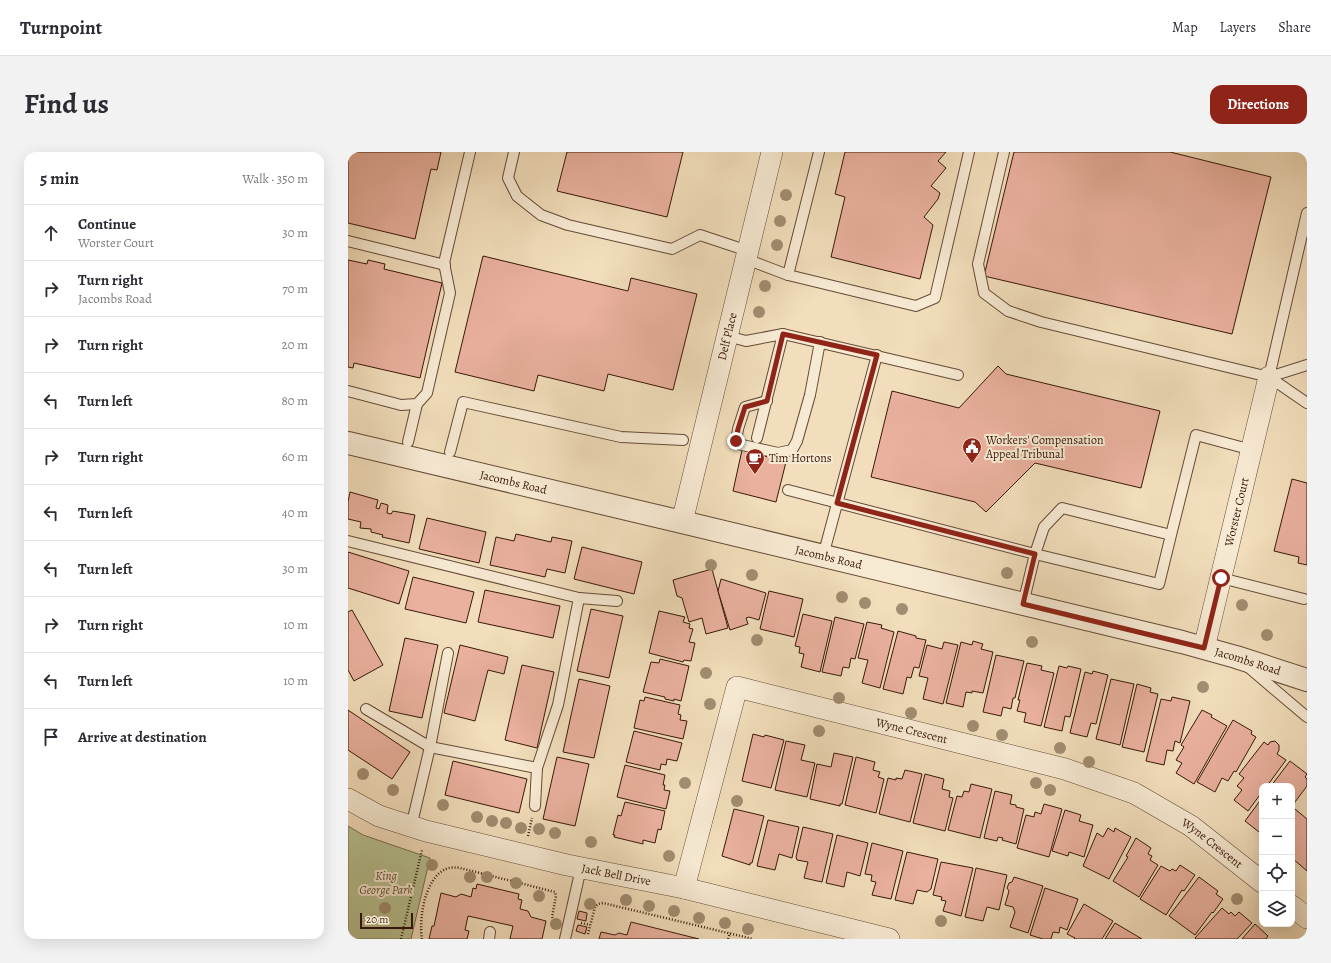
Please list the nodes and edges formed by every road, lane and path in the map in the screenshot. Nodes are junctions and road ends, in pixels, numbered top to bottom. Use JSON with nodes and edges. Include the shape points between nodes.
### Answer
{"nodes":[{"id":1,"x":470,"y":152,"type":"edge"},
{"id":2,"x":514,"y":152,"type":"edge"},
{"id":3,"x":772,"y":152,"type":"edge"},
{"id":4,"x":819,"y":152,"type":"edge"},
{"id":5,"x":969,"y":152,"type":"edge"},
{"id":6,"x":1004,"y":152,"type":"edge"},
{"id":7,"x":1307,"y":213,"type":"edge"},
{"id":8,"x":348,"y":241,"type":"edge"},
{"id":9,"x":747,"y":255,"type":"junction"},
{"id":10,"x":444,"y":265,"type":"junction"},
{"id":11,"x":788,"y":275,"type":"junction"},
{"id":12,"x":783,"y":334,"type":"junction"},
{"id":13,"x":727,"y":336,"type":"junction"},
{"id":14,"x":820,"y":342,"type":"junction"},
{"id":15,"x":877,"y":355,"type":"junction"},
{"id":16,"x":1307,"y":365,"type":"edge"},
{"id":17,"x":958,"y":374,"type":"dead end"},
{"id":18,"x":1269,"y":377,"type":"junction"},
{"id":19,"x":348,"y":391,"type":"edge"},
{"id":20,"x":767,"y":401,"type":"junction"},
{"id":21,"x":1307,"y":403,"type":"edge"},
{"id":22,"x":417,"y":404,"type":"junction"},
{"id":23,"x":757,"y":438,"type":"dead end"},
{"id":24,"x":682,"y":440,"type":"dead end"},
{"id":25,"x":408,"y":442,"type":"dead end"},
{"id":26,"x":348,"y":443,"type":"edge"},
{"id":27,"x":1252,"y":450,"type":"junction"},
{"id":28,"x":450,"y":452,"type":"dead end"},
{"id":29,"x":788,"y":490,"type":"dead end"},
{"id":30,"x":837,"y":503,"type":"junction"},
{"id":31,"x":682,"y":522,"type":"junction"},
{"id":32,"x":1171,"y":535,"type":"junction"},
{"id":33,"x":348,"y":541,"type":"edge"},
{"id":34,"x":1035,"y":554,"type":"junction"},
{"id":35,"x":823,"y":556,"type":"junction"},
{"id":36,"x":1221,"y":578,"type":"junction"},
{"id":37,"x":579,"y":598,"type":"junction"},
{"id":38,"x":1304,"y":599,"type":"dead end"},
{"id":39,"x":617,"y":601,"type":"dead end"},
{"id":40,"x":1023,"y":604,"type":"junction"},
{"id":41,"x":1204,"y":648,"type":"junction"},
{"id":42,"x":448,"y":653,"type":"dead end"},
{"id":43,"x":1236,"y":657,"type":"junction"},
{"id":44,"x":1307,"y":680,"type":"edge"},
{"id":45,"x":366,"y":709,"type":"dead end"},
{"id":46,"x":1307,"y":717,"type":"edge"},
{"id":47,"x":430,"y":747,"type":"junction"},
{"id":48,"x":537,"y":768,"type":"junction"},
{"id":49,"x":348,"y":799,"type":"edge"},
{"id":50,"x":535,"y":806,"type":"joint"},
{"id":51,"x":411,"y":827,"type":"junction"},
{"id":52,"x":528,"y":839,"type":"dead end"},
{"id":53,"x":423,"y":846,"type":"dead end"},
{"id":54,"x":581,"y":868,"type":"junction"},
{"id":55,"x":1259,"y":880,"type":"edge"},
{"id":56,"x":684,"y":888,"type":"junction"},
{"id":57,"x":1295,"y":908,"type":"edge"},
{"id":58,"x":1307,"y":918,"type":"edge"},
{"id":59,"x":568,"y":926,"type":"junction"},
{"id":60,"x":730,"y":933,"type":"junction"},
{"id":61,"x":588,"y":934,"type":"dead end"},
{"id":62,"x":401,"y":939,"type":"edge"},
{"id":63,"x":422,"y":939,"type":"edge"},
{"id":64,"x":565,"y":939,"type":"edge"},
{"id":65,"x":728,"y":939,"type":"edge"},
{"id":66,"x":753,"y":939,"type":"edge"},
{"id":67,"x":889,"y":939,"type":"edge"}],
"edges":[{"from":1,"to":10,"type":"lane"},
{"from":2,"to":9,"type":"lane","via":[[508,178],[517,196],[541,215],[568,225],[672,249],[700,235]]},
{"from":3,"to":9,"type":"street","name":"Delf Place"},
{"from":4,"to":11,"type":"lane"},
{"from":5,"to":11,"type":"lane","via":[[935,298],[916,306]]},
{"from":6,"to":18,"type":"lane","via":[[978,264],[984,293],[1008,311],[1041,322]]},
{"from":7,"to":18,"type":"lane"},
{"from":8,"to":10,"type":"lane"},
{"from":9,"to":11,"type":"lane"},
{"from":9,"to":13,"type":"street","name":"Delf Place"},
{"from":10,"to":22,"type":"lane","via":[[450,292],[427,393]]},
{"from":12,"to":13,"type":"lane","via":[[746,341]]},
{"from":12,"to":14,"type":"lane"},
{"from":12,"to":20,"type":"lane"},
{"from":13,"to":31,"type":"street","name":"Delf Place"},
{"from":14,"to":15,"type":"lane"},
{"from":14,"to":20,"type":"lane","via":[[810,395],[792,450],[778,453],[738,444],[736,441],[745,407]]},
{"from":15,"to":17,"type":"lane"},
{"from":15,"to":30,"type":"lane"},
{"from":16,"to":18,"type":"lane"},
{"from":18,"to":21,"type":"lane"},
{"from":18,"to":27,"type":"street","name":"Worster Court"},
{"from":19,"to":22,"type":"lane","via":[[401,405]]},
{"from":20,"to":23,"type":"lane"},
{"from":22,"to":25,"type":"lane"},
{"from":24,"to":28,"type":"lane","via":[[620,437],[463,402]]},
{"from":26,"to":31,"type":"street","name":"Jacombs Road"},
{"from":27,"to":32,"type":"lane","via":[[1196,435]]},
{"from":27,"to":36,"type":"street","name":"Worster Court"},
{"from":29,"to":30,"type":"lane"},
{"from":30,"to":34,"type":"lane"},
{"from":30,"to":35,"type":"lane"},
{"from":31,"to":35,"type":"street","name":"Jacombs Road"},
{"from":32,"to":34,"type":"lane","via":[[1062,508],[1044,527]]},
{"from":32,"to":34,"type":"lane","via":[[1159,584]]},
{"from":33,"to":37,"type":"lane"},
{"from":34,"to":40,"type":"lane"},
{"from":35,"to":40,"type":"street","name":"Jacombs Road"},
{"from":36,"to":38,"type":"lane"},
{"from":36,"to":41,"type":"street","name":"Worster Court"},
{"from":37,"to":39,"type":"lane"},
{"from":37,"to":48,"type":"lane","via":[[558,705]]},
{"from":40,"to":41,"type":"street","name":"Jacombs Road"},
{"from":41,"to":43,"type":"street","name":"Jacombs Road"},
{"from":42,"to":47,"type":"lane"},
{"from":43,"to":44,"type":"street","name":"Jacombs Road"},
{"from":43,"to":46,"type":"lane"},
{"from":45,"to":47,"type":"lane"},
{"from":47,"to":48,"type":"lane"},
{"from":47,"to":51,"type":"lane"},
{"from":48,"to":50,"type":"lane"},
{"from":49,"to":51,"type":"street","name":"Jack Bell Drive","via":[[379,816]]},
{"from":50,"to":52,"type":"path"},
{"from":51,"to":54,"type":"street","name":"Jack Bell Drive"},
{"from":53,"to":62,"type":"path"},
{"from":54,"to":56,"type":"street","name":"Jack Bell Drive"},
{"from":54,"to":59,"type":"lane"},
{"from":55,"to":56,"type":"street","name":"Wyne Crescent","via":[[1191,826],[1134,793],[1065,769],[737,687]]},
{"from":56,"to":67,"type":"street","name":"Jack Bell Drive"},
{"from":57,"to":58,"type":"street"},
{"from":59,"to":63,"type":"path","via":[[556,923],[552,918],[555,892],[456,867],[439,873],[429,887],[421,919]]},
{"from":59,"to":64,"type":"lane"},
{"from":60,"to":61,"type":"path","via":[[603,903],[596,907]]},
{"from":60,"to":65,"type":"path"},
{"from":60,"to":66,"type":"path"}]}
